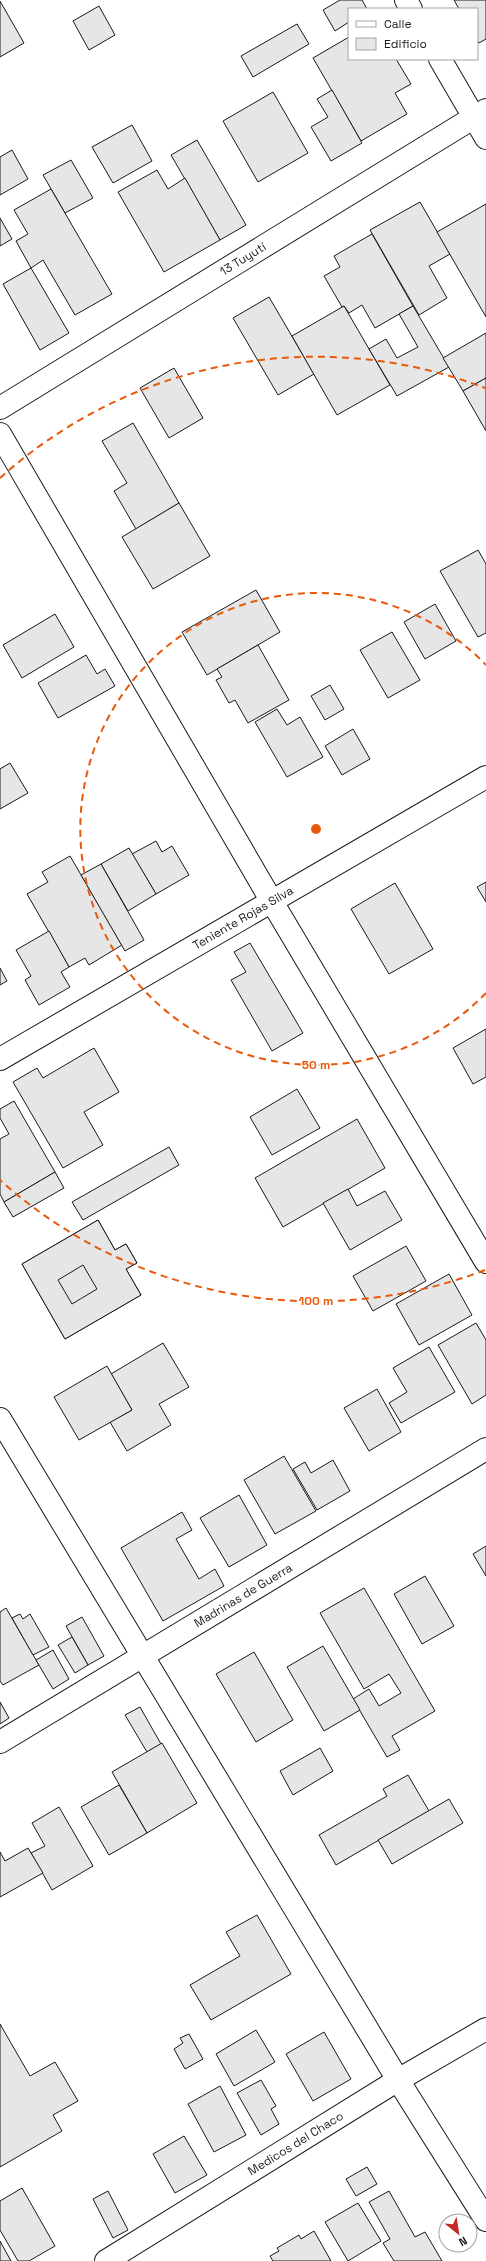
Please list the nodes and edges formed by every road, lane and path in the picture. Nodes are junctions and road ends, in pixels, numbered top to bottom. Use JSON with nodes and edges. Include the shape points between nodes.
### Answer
{"nodes":[{"id":1,"x":441,"y":60,"type":"edge"},
{"id":2,"x":480,"y":114,"type":"edge"},
{"id":3,"x":486,"y":138,"type":"edge"},
{"id":4,"x":0,"y":408,"type":"edge"},
{"id":5,"x":0,"y":434,"type":"edge"},
{"id":6,"x":486,"y":777,"type":"edge"},
{"id":7,"x":271,"y":900,"type":"junction"},
{"id":8,"x":0,"y":1059,"type":"edge"},
{"id":9,"x":486,"y":1262,"type":"edge"},
{"id":10,"x":0,"y":1419,"type":"edge"},
{"id":11,"x":486,"y":1449,"type":"edge"},
{"id":12,"x":143,"y":1656,"type":"junction"},
{"id":13,"x":0,"y":1742,"type":"edge"},
{"id":14,"x":486,"y":2029,"type":"edge"},
{"id":15,"x":398,"y":2080,"type":"junction"},
{"id":16,"x":486,"y":2220,"type":"edge"},
{"id":17,"x":106,"y":2261,"type":"edge"}],
"edges":[{"from":1,"to":2,"type":"street"},
{"from":2,"to":3,"type":"street"},
{"from":2,"to":4,"type":"street","name":"13 Tuyutí"},
{"from":5,"to":7,"type":"street"},
{"from":6,"to":7,"type":"street","name":"Teniente Rojas Silva"},
{"from":7,"to":8,"type":"street","name":"Teniente Rojas Silva"},
{"from":7,"to":9,"type":"street"},
{"from":10,"to":12,"type":"street"},
{"from":11,"to":12,"type":"street","name":"Madrinas de Guerra"},
{"from":12,"to":13,"type":"street","name":"Madrinas de Guerra"},
{"from":12,"to":15,"type":"street"},
{"from":14,"to":15,"type":"street","name":"Medicos del Chaco"},
{"from":15,"to":16,"type":"street"},
{"from":15,"to":17,"type":"street","name":"Medicos del Chaco"}]}
